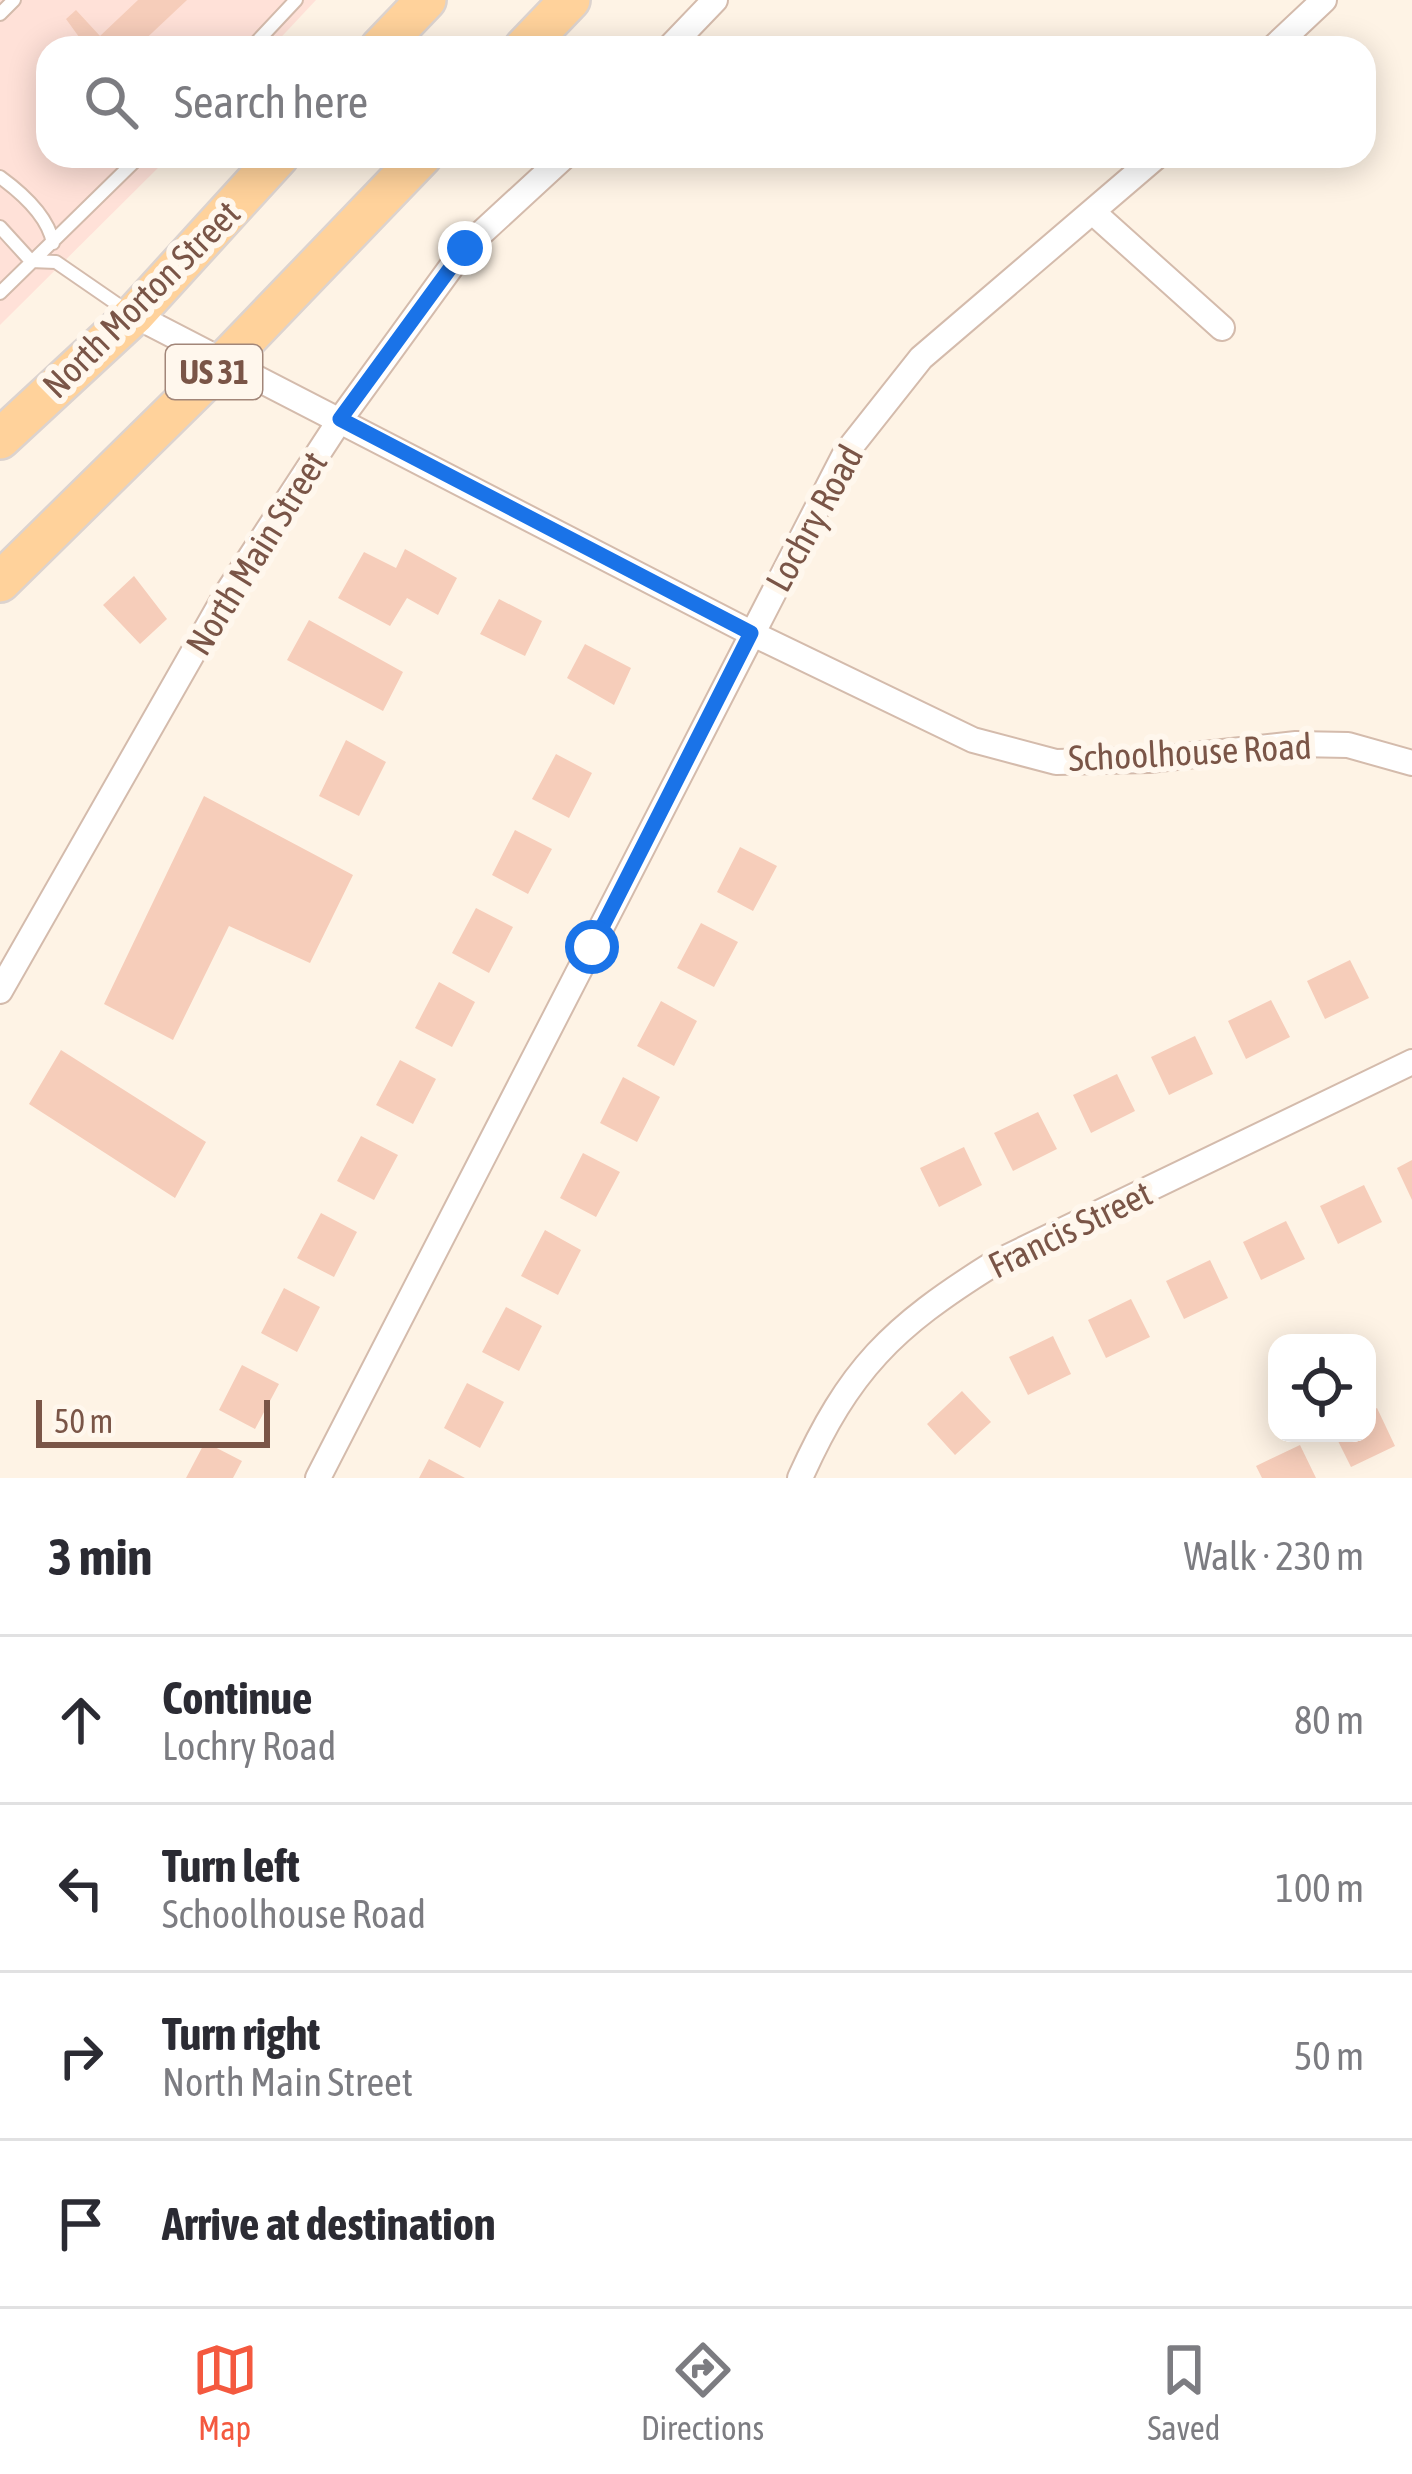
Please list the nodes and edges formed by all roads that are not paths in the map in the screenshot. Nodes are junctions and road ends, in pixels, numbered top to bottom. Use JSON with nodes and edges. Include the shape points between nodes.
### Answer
{"nodes":[{"id":1,"x":14,"y":0,"type":"edge"},
{"id":2,"x":296,"y":0,"type":"edge"},
{"id":3,"x":426,"y":0,"type":"edge"},
{"id":4,"x":570,"y":0,"type":"edge"},
{"id":5,"x":715,"y":0,"type":"edge"},
{"id":6,"x":1324,"y":0,"type":"edge"},
{"id":7,"x":0,"y":14,"type":"edge"},
{"id":8,"x":262,"y":36,"type":"edge"},
{"id":9,"x":392,"y":36,"type":"edge"},
{"id":10,"x":536,"y":36,"type":"edge"},
{"id":11,"x":680,"y":36,"type":"edge"},
{"id":12,"x":1286,"y":36,"type":"edge"},
{"id":13,"x":128,"y":168,"type":"edge"},
{"id":14,"x":268,"y":168,"type":"edge"},
{"id":15,"x":410,"y":168,"type":"edge"},
{"id":16,"x":552,"y":168,"type":"edge"},
{"id":17,"x":1144,"y":168,"type":"edge"},
{"id":18,"x":0,"y":177,"type":"edge"},
{"id":19,"x":1096,"y":214,"type":"junction"},
{"id":20,"x":0,"y":226,"type":"edge"},
{"id":21,"x":52,"y":241,"type":"junction"},
{"id":22,"x":32,"y":261,"type":"junction"},
{"id":23,"x":56,"y":262,"type":"junction"},
{"id":24,"x":0,"y":293,"type":"edge"},
{"id":25,"x":134,"y":315,"type":"junction"},
{"id":26,"x":1222,"y":328,"type":"dead end"},
{"id":27,"x":226,"y":360,"type":"junction"},
{"id":28,"x":340,"y":419,"type":"junction"},
{"id":29,"x":0,"y":439,"type":"edge"},
{"id":30,"x":0,"y":582,"type":"edge"},
{"id":31,"x":751,"y":633,"type":"junction"},
{"id":32,"x":1412,"y":763,"type":"edge"},
{"id":33,"x":0,"y":991,"type":"edge"},
{"id":34,"x":1412,"y":1062,"type":"edge"},
{"id":35,"x":318,"y":1478,"type":"edge"},
{"id":36,"x":800,"y":1478,"type":"edge"}],
"edges":[{"from":1,"to":7,"type":"lane"},
{"from":2,"to":8,"type":"lane"},
{"from":3,"to":9,"type":"main road"},
{"from":4,"to":10,"type":"main road"},
{"from":5,"to":11,"type":"street"},
{"from":6,"to":12,"type":"street"},
{"from":13,"to":21,"type":"lane"},
{"from":14,"to":25,"type":"main road","name":"North Morton Street","number":"US 31"},
{"from":15,"to":27,"type":"main road","number":"US 31"},
{"from":16,"to":28,"type":"street","name":"North Main Street","via":[[465,248]]},
{"from":17,"to":19,"type":"street","name":"Lochry Road"},
{"from":18,"to":21,"type":"lane","via":[[22,194]]},
{"from":19,"to":26,"type":"street"},
{"from":19,"to":31,"type":"street","name":"Lochry Road","via":[[921,358],[845,454]]},
{"from":20,"to":22,"type":"lane"},
{"from":21,"to":22,"type":"lane"},
{"from":21,"to":23,"type":"lane"},
{"from":22,"to":23,"type":"lane"},
{"from":22,"to":24,"type":"lane"},
{"from":23,"to":25,"type":"lane"},
{"from":25,"to":27,"type":"street","name":"Schoolhouse Road"},
{"from":25,"to":29,"type":"main road","name":"North Morton Street","number":"US 31"},
{"from":27,"to":28,"type":"street","name":"Schoolhouse Road"},
{"from":27,"to":30,"type":"main road","number":"US 31"},
{"from":28,"to":31,"type":"street","name":"Schoolhouse Road"},
{"from":28,"to":33,"type":"street","name":"North Main Street","via":[[227,593]]},
{"from":31,"to":32,"type":"street","name":"Schoolhouse Road","via":[[973,740],[1056,761],[1296,744],[1348,745]]},
{"from":31,"to":35,"type":"street","name":"Lochry Road"},
{"from":34,"to":36,"type":"street","name":"Francis Street","via":[[993,1264],[936,1300],[852,1377]]}]}
